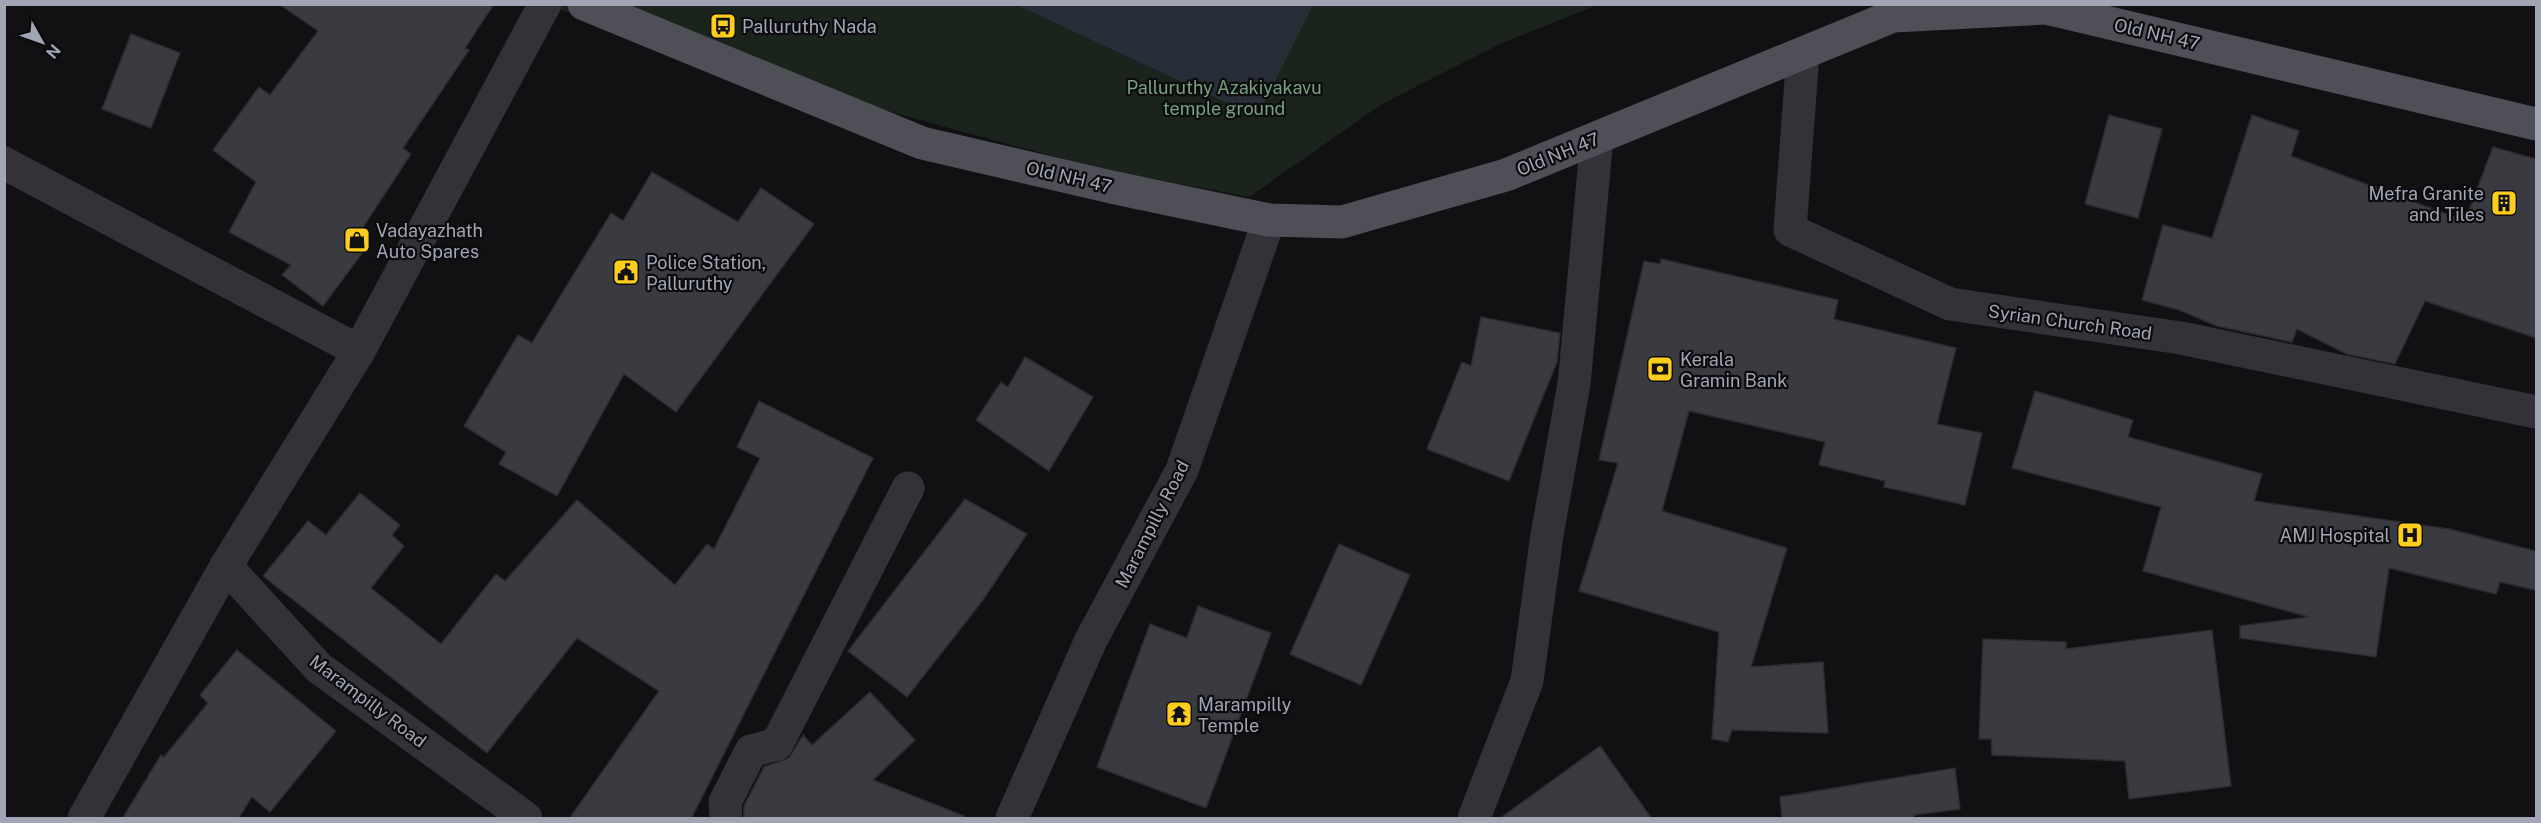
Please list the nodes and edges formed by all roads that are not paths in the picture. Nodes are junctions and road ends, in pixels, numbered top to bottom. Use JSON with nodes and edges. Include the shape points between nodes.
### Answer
{"nodes":[{"id":1,"x":544,"y":4,"type":"edge"},
{"id":2,"x":584,"y":4,"type":"edge"},
{"id":3,"x":1803,"y":53,"type":"junction"},
{"id":4,"x":2536,"y":124,"type":"edge"},
{"id":5,"x":1597,"y":138,"type":"junction"},
{"id":6,"x":4,"y":163,"type":"edge"},
{"id":7,"x":1269,"y":220,"type":"junction"},
{"id":8,"x":359,"y":351,"type":"junction"},
{"id":9,"x":2536,"y":412,"type":"edge"},
{"id":10,"x":908,"y":488,"type":"dead end"},
{"id":11,"x":226,"y":566,"type":"junction"},
{"id":12,"x":84,"y":819,"type":"edge"},
{"id":13,"x":526,"y":819,"type":"edge"},
{"id":14,"x":726,"y":819,"type":"edge"},
{"id":15,"x":1012,"y":819,"type":"edge"},
{"id":16,"x":1474,"y":819,"type":"edge"}],
"edges":[{"from":1,"to":8,"type":"street"},
{"from":2,"to":7,"type":"main road","name":"Old NH 47","via":[[922,143]]},
{"from":3,"to":4,"type":"main road","name":"Old NH 47","via":[[1893,16],[2046,8]]},
{"from":3,"to":5,"type":"main road","name":"Old NH 47"},
{"from":3,"to":9,"type":"street","name":"Syrian Church Road","via":[[1790,230],[1950,304],[2181,338]]},
{"from":5,"to":7,"type":"main road","name":"Old NH 47","via":[[1506,175],[1341,222]]},
{"from":5,"to":16,"type":"street","via":[[1574,384],[1547,535],[1527,681]]},
{"from":6,"to":8,"type":"street"},
{"from":7,"to":15,"type":"street","name":"Marampilly Road","via":[[1182,470],[1091,640]]},
{"from":8,"to":11,"type":"street"},
{"from":10,"to":14,"type":"street","via":[[777,744],[751,751],[725,802]]},
{"from":11,"to":12,"type":"street"},
{"from":11,"to":13,"type":"street","name":"Marampilly Road","via":[[319,668]]}]}
